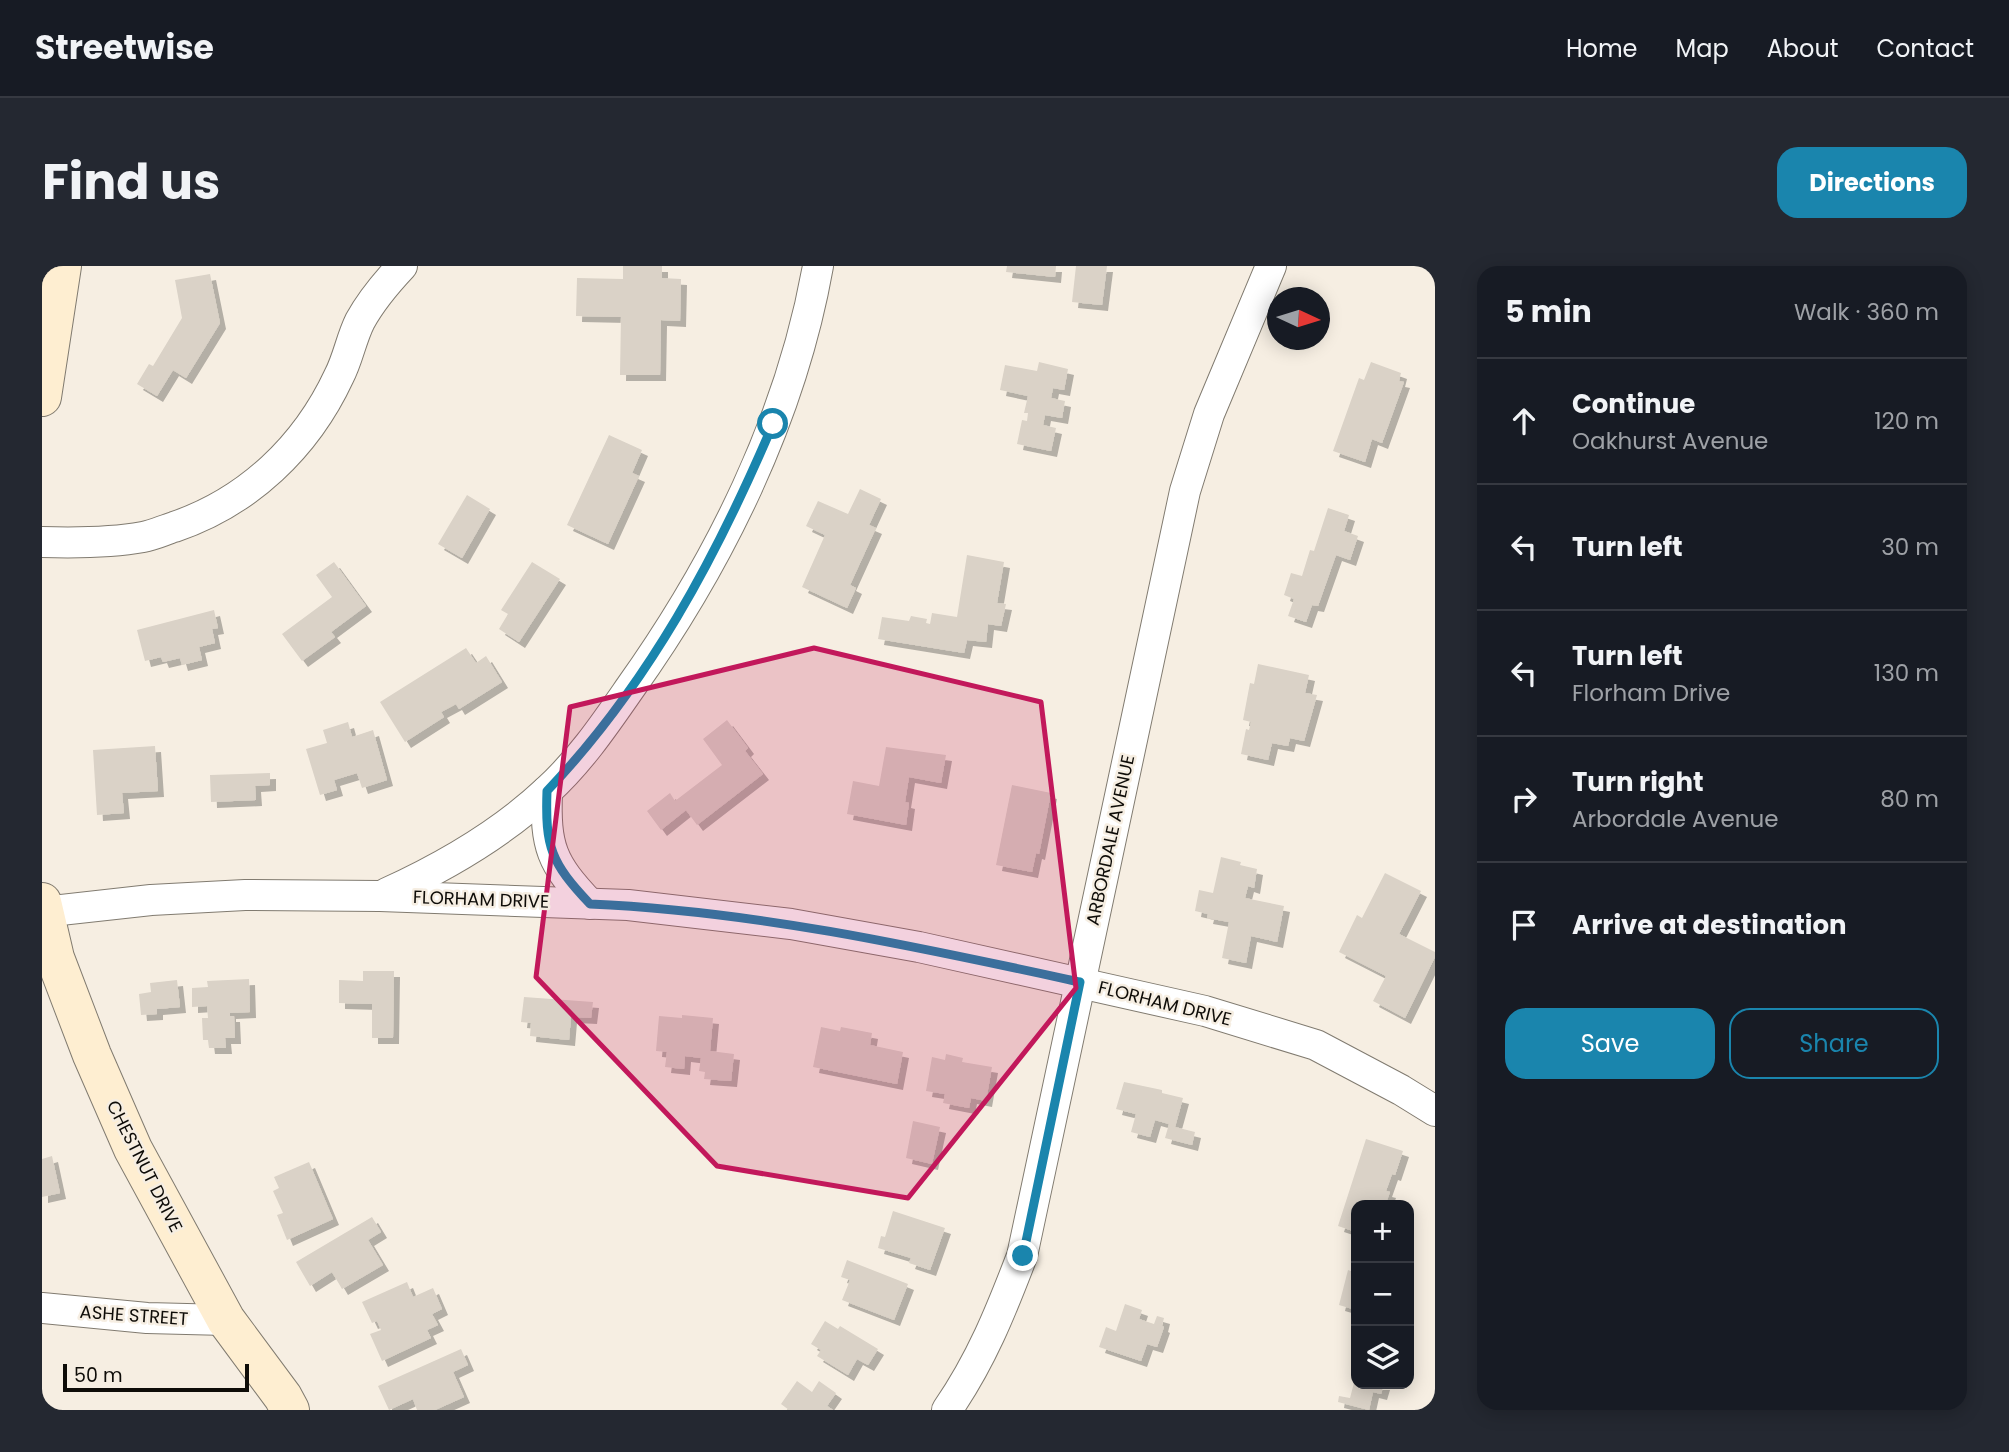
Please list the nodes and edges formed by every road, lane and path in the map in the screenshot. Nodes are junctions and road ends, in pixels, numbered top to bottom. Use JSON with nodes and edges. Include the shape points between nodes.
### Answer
{"nodes":[{"id":1,"x":62,"y":266,"type":"edge"},
{"id":2,"x":402,"y":266,"type":"edge"},
{"id":3,"x":818,"y":266,"type":"edge"},
{"id":4,"x":1271,"y":266,"type":"edge"},
{"id":5,"x":42,"y":397,"type":"edge"},
{"id":6,"x":42,"y":542,"type":"edge"},
{"id":7,"x":547,"y":791,"type":"junction"},
{"id":8,"x":380,"y":896,"type":"junction"},
{"id":9,"x":590,"y":904,"type":"junction"},
{"id":10,"x":43,"y":909,"type":"edge"},
{"id":11,"x":1080,"y":982,"type":"junction"},
{"id":12,"x":1435,"y":1111,"type":"edge"},
{"id":13,"x":42,"y":1308,"type":"edge"},
{"id":14,"x":226,"y":1320,"type":"junction"},
{"id":15,"x":290,"y":1410,"type":"edge"},
{"id":16,"x":947,"y":1410,"type":"edge"}],
"edges":[{"from":1,"to":5,"type":"street"},
{"from":2,"to":6,"type":"street","via":[[359,323],[340,376],[316,419],[285,458],[247,491],[202,517],[146,536],[97,543]]},
{"from":3,"to":7,"type":"street","via":[[773,424],[703,573],[669,634],[594,739]]},
{"from":4,"to":11,"type":"street","name":"ARBORDALE AVENUE","via":[[1209,414],[1185,491]]},
{"from":7,"to":8,"type":"street","via":[[433,872]]},
{"from":7,"to":9,"type":"street","via":[[546,825],[553,859]]},
{"from":8,"to":9,"type":"street","name":"FLORHAM DRIVE"},
{"from":8,"to":10,"type":"street","name":"FLORHAM DRIVE","via":[[245,895]]},
{"from":9,"to":11,"type":"street","name":"FLORHAM DRIVE","via":[[791,925]]},
{"from":10,"to":14,"type":"street","name":"CHESTNUT DRIVE","via":[[55,958],[133,1149]]},
{"from":11,"to":12,"type":"street","name":"FLORHAM DRIVE","via":[[1205,1011],[1316,1045]]},
{"from":11,"to":16,"type":"street","name":"ARBORDALE AVENUE","via":[[1023,1256],[971,1376]]},
{"from":13,"to":14,"type":"street","name":"ASHE STREET"},
{"from":14,"to":15,"type":"street","name":"CHESTNUT DRIVE"}]}
